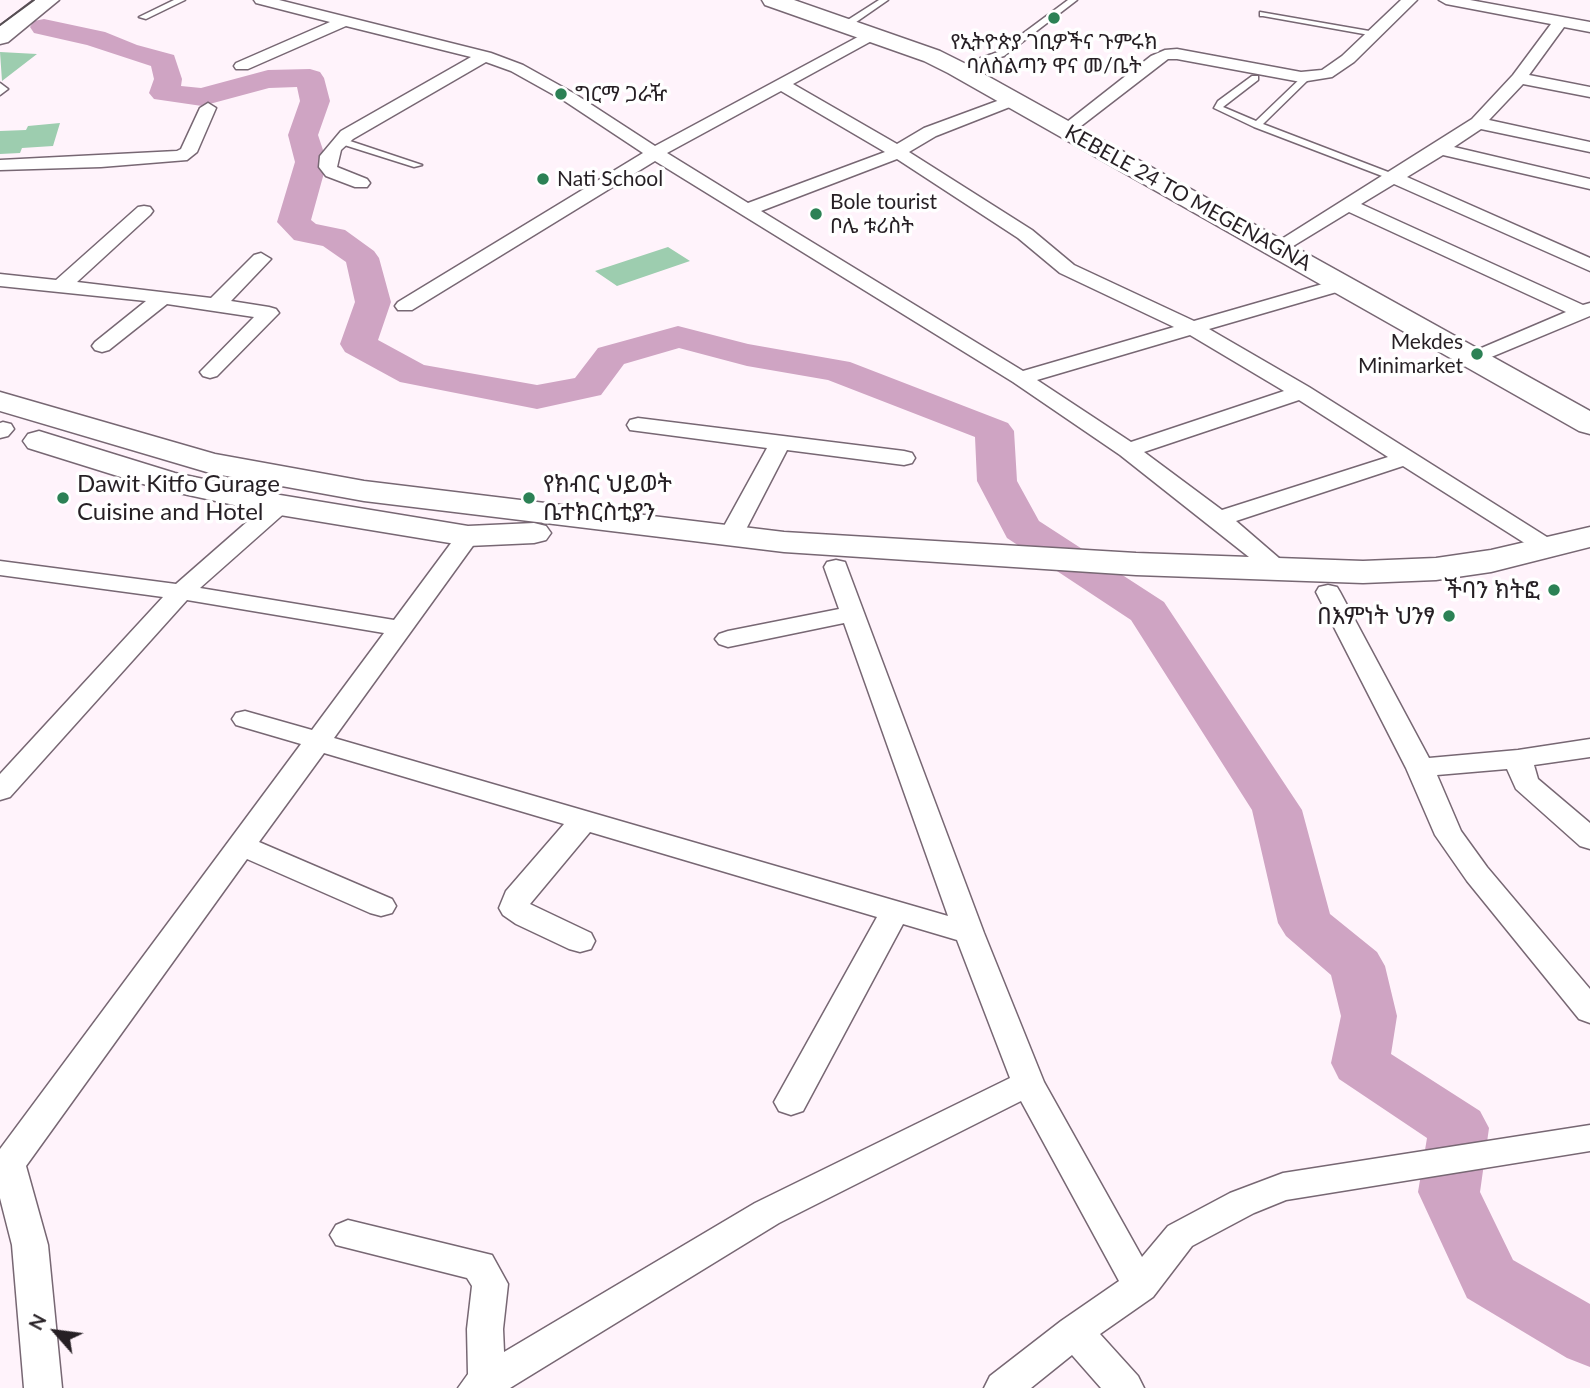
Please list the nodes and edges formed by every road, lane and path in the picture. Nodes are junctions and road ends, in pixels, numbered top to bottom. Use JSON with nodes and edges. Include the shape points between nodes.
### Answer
{"nodes":[{"id":1,"x":48,"y":0,"type":"edge"},
{"id":2,"x":181,"y":0,"type":"edge"},
{"id":3,"x":261,"y":0,"type":"edge"},
{"id":4,"x":773,"y":0,"type":"edge"},
{"id":5,"x":884,"y":0,"type":"edge"},
{"id":6,"x":1073,"y":0,"type":"edge"},
{"id":7,"x":1410,"y":0,"type":"edge"},
{"id":8,"x":1446,"y":0,"type":"edge"},
{"id":9,"x":294,"y":3,"type":"edge"},
{"id":10,"x":1475,"y":3,"type":"edge"},
{"id":11,"x":1263,"y":15,"type":"dead end"},
{"id":12,"x":143,"y":17,"type":"dead end"},
{"id":13,"x":346,"y":20,"type":"junction"},
{"id":14,"x":1561,"y":22,"type":"junction"},
{"id":15,"x":846,"y":25,"type":"junction"},
{"id":16,"x":1590,"y":27,"type":"edge"},
{"id":17,"x":1375,"y":33,"type":"junction"},
{"id":18,"x":872,"y":35,"type":"junction"},
{"id":19,"x":0,"y":37,"type":"edge"},
{"id":20,"x":485,"y":56,"type":"junction"},
{"id":21,"x":242,"y":66,"type":"dead end"},
{"id":22,"x":956,"y":68,"type":"junction"},
{"id":23,"x":1307,"y":77,"type":"junction"},
{"id":24,"x":1255,"y":78,"type":"dead end"},
{"id":25,"x":1519,"y":78,"type":"junction"},
{"id":26,"x":783,"y":85,"type":"junction"},
{"id":27,"x":0,"y":86,"type":"edge"},
{"id":28,"x":0,"y":92,"type":"edge"},
{"id":29,"x":1590,"y":92,"type":"edge"},
{"id":30,"x":1014,"y":100,"type":"junction"},
{"id":31,"x":208,"y":108,"type":"dead end"},
{"id":32,"x":1478,"y":123,"type":"junction"},
{"id":33,"x":1257,"y":125,"type":"junction"},
{"id":34,"x":1066,"y":129,"type":"junction"},
{"id":35,"x":341,"y":141,"type":"junction"},
{"id":36,"x":1590,"y":147,"type":"edge"},
{"id":37,"x":1440,"y":149,"type":"junction"},
{"id":38,"x":896,"y":150,"type":"junction"},
{"id":39,"x":656,"y":154,"type":"junction"},
{"id":40,"x":0,"y":165,"type":"edge"},
{"id":41,"x":418,"y":165,"type":"dead end"},
{"id":42,"x":1393,"y":177,"type":"junction"},
{"id":43,"x":361,"y":183,"type":"dead end"},
{"id":44,"x":1590,"y":184,"type":"edge"},
{"id":45,"x":1348,"y":205,"type":"junction"},
{"id":46,"x":747,"y":210,"type":"junction"},
{"id":47,"x":144,"y":211,"type":"dead end"},
{"id":48,"x":1278,"y":247,"type":"junction"},
{"id":49,"x":261,"y":259,"type":"dead end"},
{"id":50,"x":1590,"y":265,"type":"edge"},
{"id":51,"x":0,"y":280,"type":"edge"},
{"id":52,"x":1339,"y":285,"type":"junction"},
{"id":53,"x":61,"y":286,"type":"junction"},
{"id":54,"x":163,"y":297,"type":"junction"},
{"id":55,"x":217,"y":304,"type":"junction"},
{"id":56,"x":405,"y":306,"type":"dead end"},
{"id":57,"x":1587,"y":311,"type":"edge"},
{"id":58,"x":1192,"y":328,"type":"junction"},
{"id":59,"x":102,"y":346,"type":"dead end"},
{"id":60,"x":1472,"y":359,"type":"junction"},
{"id":61,"x":210,"y":372,"type":"dead end"},
{"id":62,"x":1020,"y":378,"type":"junction"},
{"id":63,"x":0,"y":387,"type":"edge"},
{"id":64,"x":1301,"y":392,"type":"junction"},
{"id":65,"x":1,"y":421,"type":"edge"},
{"id":66,"x":1588,"y":422,"type":"edge"},
{"id":67,"x":638,"y":425,"type":"dead end"},
{"id":68,"x":781,"y":443,"type":"junction"},
{"id":69,"x":1128,"y":450,"type":"junction"},
{"id":70,"x":904,"y":458,"type":"dead end"},
{"id":71,"x":1406,"y":458,"type":"junction"},
{"id":72,"x":280,"y":505,"type":"junction"},
{"id":73,"x":1220,"y":519,"type":"junction"},
{"id":74,"x":537,"y":524,"type":"junction"},
{"id":75,"x":468,"y":536,"type":"junction"},
{"id":76,"x":730,"y":537,"type":"junction"},
{"id":77,"x":1590,"y":537,"type":"edge"},
{"id":78,"x":1550,"y":549,"type":"junction"},
{"id":79,"x":1590,"y":562,"type":"edge"},
{"id":80,"x":836,"y":567,"type":"junction"},
{"id":81,"x":0,"y":568,"type":"edge"},
{"id":82,"x":1044,"y":569,"type":"junction"},
{"id":83,"x":1282,"y":571,"type":"junction"},
{"id":84,"x":181,"y":592,"type":"junction"},
{"id":85,"x":1328,"y":592,"type":"junction"},
{"id":86,"x":853,"y":614,"type":"junction"},
{"id":87,"x":399,"y":628,"type":"junction"},
{"id":88,"x":728,"y":639,"type":"dead end"},
{"id":89,"x":245,"y":719,"type":"dead end"},
{"id":90,"x":318,"y":741,"type":"junction"},
{"id":91,"x":1590,"y":748,"type":"edge"},
{"id":92,"x":1518,"y":760,"type":"junction"},
{"id":93,"x":1420,"y":768,"type":"junction"},
{"id":94,"x":0,"y":791,"type":"edge"},
{"id":95,"x":584,"y":820,"type":"junction"},
{"id":96,"x":1590,"y":839,"type":"edge"},
{"id":97,"x":242,"y":845,"type":"junction"},
{"id":98,"x":381,"y":906,"type":"dead end"},
{"id":99,"x":895,"y":912,"type":"junction"},
{"id":100,"x":969,"y":933,"type":"junction"},
{"id":101,"x":580,"y":941,"type":"dead end"},
{"id":102,"x":1585,"y":999,"type":"edge"},
{"id":103,"x":1028,"y":1083,"type":"junction"},
{"id":104,"x":791,"y":1102,"type":"dead end"},
{"id":105,"x":1590,"y":1138,"type":"edge"},
{"id":106,"x":4,"y":1164,"type":"edge"},
{"id":107,"x":348,"y":1235,"type":"dead end"},
{"id":108,"x":1140,"y":1286,"type":"junction"},
{"id":109,"x":1074,"y":1332,"type":"junction"},
{"id":110,"x":482,"y":1385,"type":"edge"},
{"id":111,"x":43,"y":1388,"type":"edge"},
{"id":112,"x":1003,"y":1388,"type":"edge"},
{"id":113,"x":1125,"y":1388,"type":"edge"}],
"edges":[{"from":1,"to":19,"type":"main road"},
{"from":2,"to":12,"type":"lane"},
{"from":3,"to":9,"type":"street"},
{"from":4,"to":15,"type":"main road","name":"KEBELE 24 TO MEGENAGNA"},
{"from":5,"to":15,"type":"lane"},
{"from":6,"to":22,"type":"lane","via":[[1001,54]]},
{"from":7,"to":17,"type":"street"},
{"from":8,"to":10,"type":"street"},
{"from":9,"to":13,"type":"street"},
{"from":10,"to":14,"type":"street"},
{"from":11,"to":17,"type":"lane"},
{"from":13,"to":20,"type":"street"},
{"from":13,"to":21,"type":"street"},
{"from":14,"to":16,"type":"street"},
{"from":14,"to":25,"type":"street"},
{"from":15,"to":18,"type":"main road","name":"KEBELE 24 TO MEGENAGNA"},
{"from":17,"to":23,"type":"street","via":[[1326,74]]},
{"from":18,"to":22,"type":"main road","name":"KEBELE 24 TO MEGENAGNA"},
{"from":18,"to":26,"type":"street"},
{"from":20,"to":35,"type":"street"},
{"from":20,"to":39,"type":"street","via":[[569,97]]},
{"from":22,"to":30,"type":"main road","name":"KEBELE 24 TO MEGENAGNA"},
{"from":23,"to":33,"type":"lane"},
{"from":23,"to":34,"type":"street","via":[[1166,55]]},
{"from":24,"to":33,"type":"lane","via":[[1218,108]]},
{"from":25,"to":29,"type":"street"},
{"from":25,"to":32,"type":"street"},
{"from":26,"to":38,"type":"street"},
{"from":26,"to":39,"type":"street"},
{"from":27,"to":28,"type":"lane","via":[[4,89]]},
{"from":30,"to":34,"type":"main road","name":"KEBELE 24 TO MEGENAGNA"},
{"from":30,"to":38,"type":"street"},
{"from":31,"to":40,"type":"street","via":[[188,152],[181,156]]},
{"from":32,"to":36,"type":"street"},
{"from":32,"to":37,"type":"street"},
{"from":33,"to":42,"type":"lane"},
{"from":34,"to":48,"type":"main road","name":"KEBELE 24 TO MEGENAGNA"},
{"from":35,"to":41,"type":"lane"},
{"from":35,"to":43,"type":"street","via":[[329,156],[328,167]]},
{"from":37,"to":42,"type":"street"},
{"from":37,"to":44,"type":"street"},
{"from":38,"to":46,"type":"street","via":[[886,159]]},
{"from":38,"to":58,"type":"street","via":[[1025,234],[1067,269]]},
{"from":39,"to":46,"type":"street"},
{"from":39,"to":56,"type":"street"},
{"from":42,"to":45,"type":"street"},
{"from":42,"to":50,"type":"street"},
{"from":45,"to":48,"type":"street"},
{"from":45,"to":57,"type":"street"},
{"from":46,"to":62,"type":"street"},
{"from":47,"to":53,"type":"street"},
{"from":48,"to":52,"type":"main road","name":"KEBELE 24 TO MEGENAGNA"},
{"from":49,"to":55,"type":"street"},
{"from":51,"to":53,"type":"street"},
{"from":52,"to":58,"type":"street"},
{"from":52,"to":60,"type":"main road","name":"KEBELE 24 TO MEGENAGNA"},
{"from":53,"to":54,"type":"street"},
{"from":54,"to":55,"type":"street"},
{"from":54,"to":59,"type":"street"},
{"from":55,"to":61,"type":"street","via":[[269,313]]},
{"from":57,"to":60,"type":"street"},
{"from":58,"to":62,"type":"street"},
{"from":58,"to":64,"type":"street"},
{"from":60,"to":66,"type":"main road","name":"KEBELE 24 TO MEGENAGNA"},
{"from":62,"to":69,"type":"street"},
{"from":63,"to":74,"type":"main road","via":[[227,453],[486,497]]},
{"from":64,"to":69,"type":"street"},
{"from":64,"to":71,"type":"street"},
{"from":65,"to":72,"type":"main road","via":[[168,481]]},
{"from":65,"to":74,"type":"main road","via":[[202,469],[364,491]]},
{"from":67,"to":68,"type":"street"},
{"from":68,"to":70,"type":"street"},
{"from":68,"to":76,"type":"street"},
{"from":69,"to":73,"type":"street"},
{"from":71,"to":73,"type":"street"},
{"from":71,"to":78,"type":"street"},
{"from":72,"to":75,"type":"main road"},
{"from":72,"to":84,"type":"street"},
{"from":73,"to":83,"type":"street"},
{"from":74,"to":75,"type":"main road"},
{"from":74,"to":76,"type":"main road"},
{"from":74,"to":80,"type":"main road","via":[[714,556]]},
{"from":75,"to":87,"type":"street"},
{"from":76,"to":82,"type":"main road","via":[[962,552]]},
{"from":77,"to":78,"type":"main road"},
{"from":78,"to":83,"type":"main road","via":[[1436,569]]},
{"from":79,"to":85,"type":"main road","via":[[1504,581]]},
{"from":80,"to":82,"type":"main road","via":[[992,578]]},
{"from":80,"to":86,"type":"street"},
{"from":81,"to":84,"type":"street"},
{"from":82,"to":83,"type":"main road","via":[[1136,564]]},
{"from":82,"to":85,"type":"main road","via":[[1168,588]]},
{"from":84,"to":87,"type":"street"},
{"from":84,"to":94,"type":"street"},
{"from":85,"to":93,"type":"street"},
{"from":86,"to":88,"type":"street"},
{"from":86,"to":100,"type":"street"},
{"from":87,"to":90,"type":"street"},
{"from":89,"to":90,"type":"street"},
{"from":90,"to":95,"type":"street"},
{"from":90,"to":97,"type":"street"},
{"from":91,"to":92,"type":"street"},
{"from":92,"to":93,"type":"street"},
{"from":92,"to":96,"type":"street","via":[[1526,783]]},
{"from":93,"to":102,"type":"street","via":[[1449,835]]},
{"from":95,"to":99,"type":"street"},
{"from":95,"to":101,"type":"street","via":[[516,898],[514,908]]},
{"from":97,"to":98,"type":"street"},
{"from":97,"to":106,"type":"street"},
{"from":99,"to":100,"type":"street"},
{"from":99,"to":104,"type":"street"},
{"from":100,"to":103,"type":"street"},
{"from":103,"to":108,"type":"street"},
{"from":103,"to":110,"type":"street","via":[[767,1213]]},
{"from":105,"to":108,"type":"street","via":[[1283,1187],[1241,1203],[1180,1236]]},
{"from":106,"to":111,"type":"street","via":[[30,1245]]},
{"from":107,"to":110,"type":"street","via":[[479,1266],[491,1284]]},
{"from":108,"to":109,"type":"street"},
{"from":109,"to":112,"type":"street"},
{"from":109,"to":113,"type":"street"}]}
